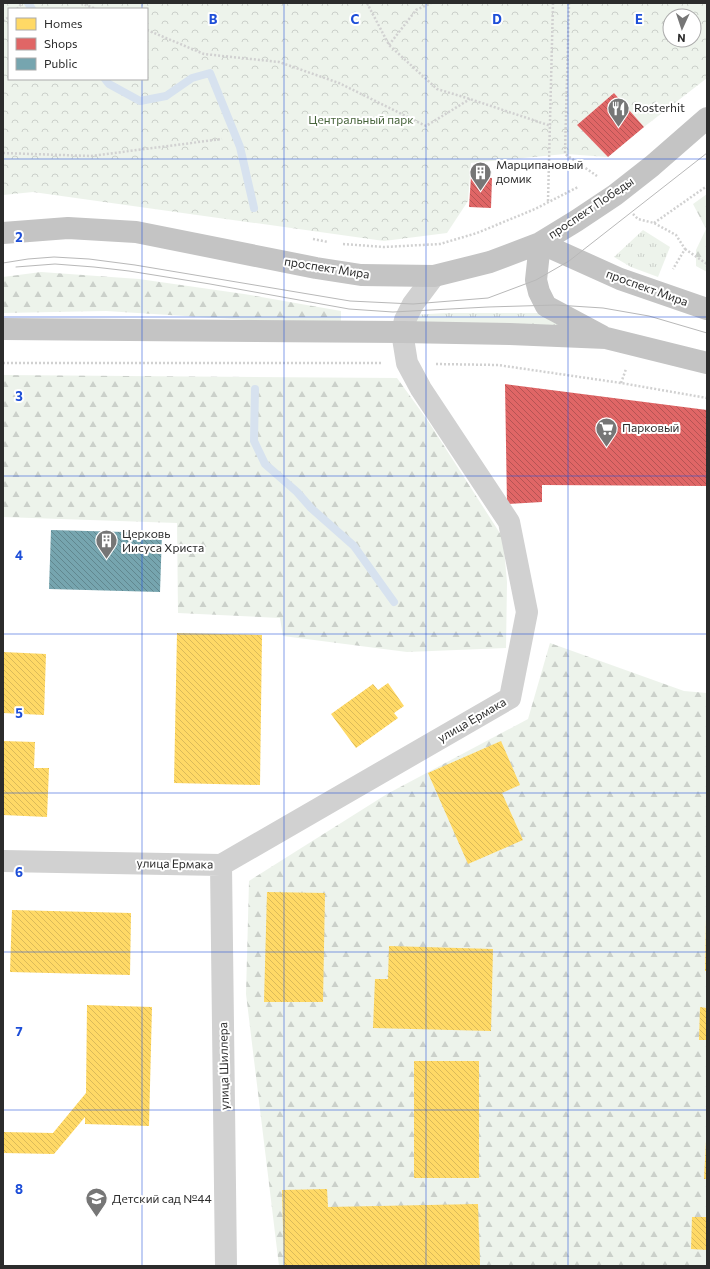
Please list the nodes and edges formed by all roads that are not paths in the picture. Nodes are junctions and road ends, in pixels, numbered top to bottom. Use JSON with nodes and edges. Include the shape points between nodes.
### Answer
{"nodes":[{"id":1,"x":707,"y":118,"type":"edge"},
{"id":2,"x":3,"y":233,"type":"edge"},
{"id":3,"x":540,"y":243,"type":"junction"},
{"id":4,"x":434,"y":276,"type":"junction"},
{"id":5,"x":707,"y":309,"type":"edge"},
{"id":6,"x":3,"y":329,"type":"edge"},
{"id":7,"x":402,"y":332,"type":"junction"},
{"id":8,"x":606,"y":338,"type":"junction"},
{"id":9,"x":707,"y":363,"type":"edge"},
{"id":10,"x":3,"y":861,"type":"edge"},
{"id":11,"x":220,"y":865,"type":"junction"},
{"id":12,"x":226,"y":1266,"type":"edge"}],
"edges":[{"from":1,"to":3,"type":"main road","name":"проспект Победы","via":[[615,195]]},
{"from":2,"to":4,"type":"main road","name":"проспект Мира","via":[[68,228],[136,232],[360,275]]},
{"from":3,"to":4,"type":"main road","name":"проспект Мира","via":[[490,262]]},
{"from":3,"to":5,"type":"main road","name":"проспект Мира","via":[[620,280]]},
{"from":3,"to":8,"type":"main road","name":"проспект Победы","via":[[536,280],[546,306]]},
{"from":4,"to":7,"type":"street","name":"улица Ермака","via":[[413,304]]},
{"from":6,"to":7,"type":"main road"},
{"from":7,"to":8,"type":"main road"},
{"from":7,"to":11,"type":"street","name":"улица Ермака","via":[[407,363],[421,389],[509,522],[527,612],[510,698]]},
{"from":8,"to":9,"type":"main road"},
{"from":10,"to":11,"type":"street","name":"улица Ермака"},
{"from":11,"to":12,"type":"street","name":"улица Шиллера"}]}
